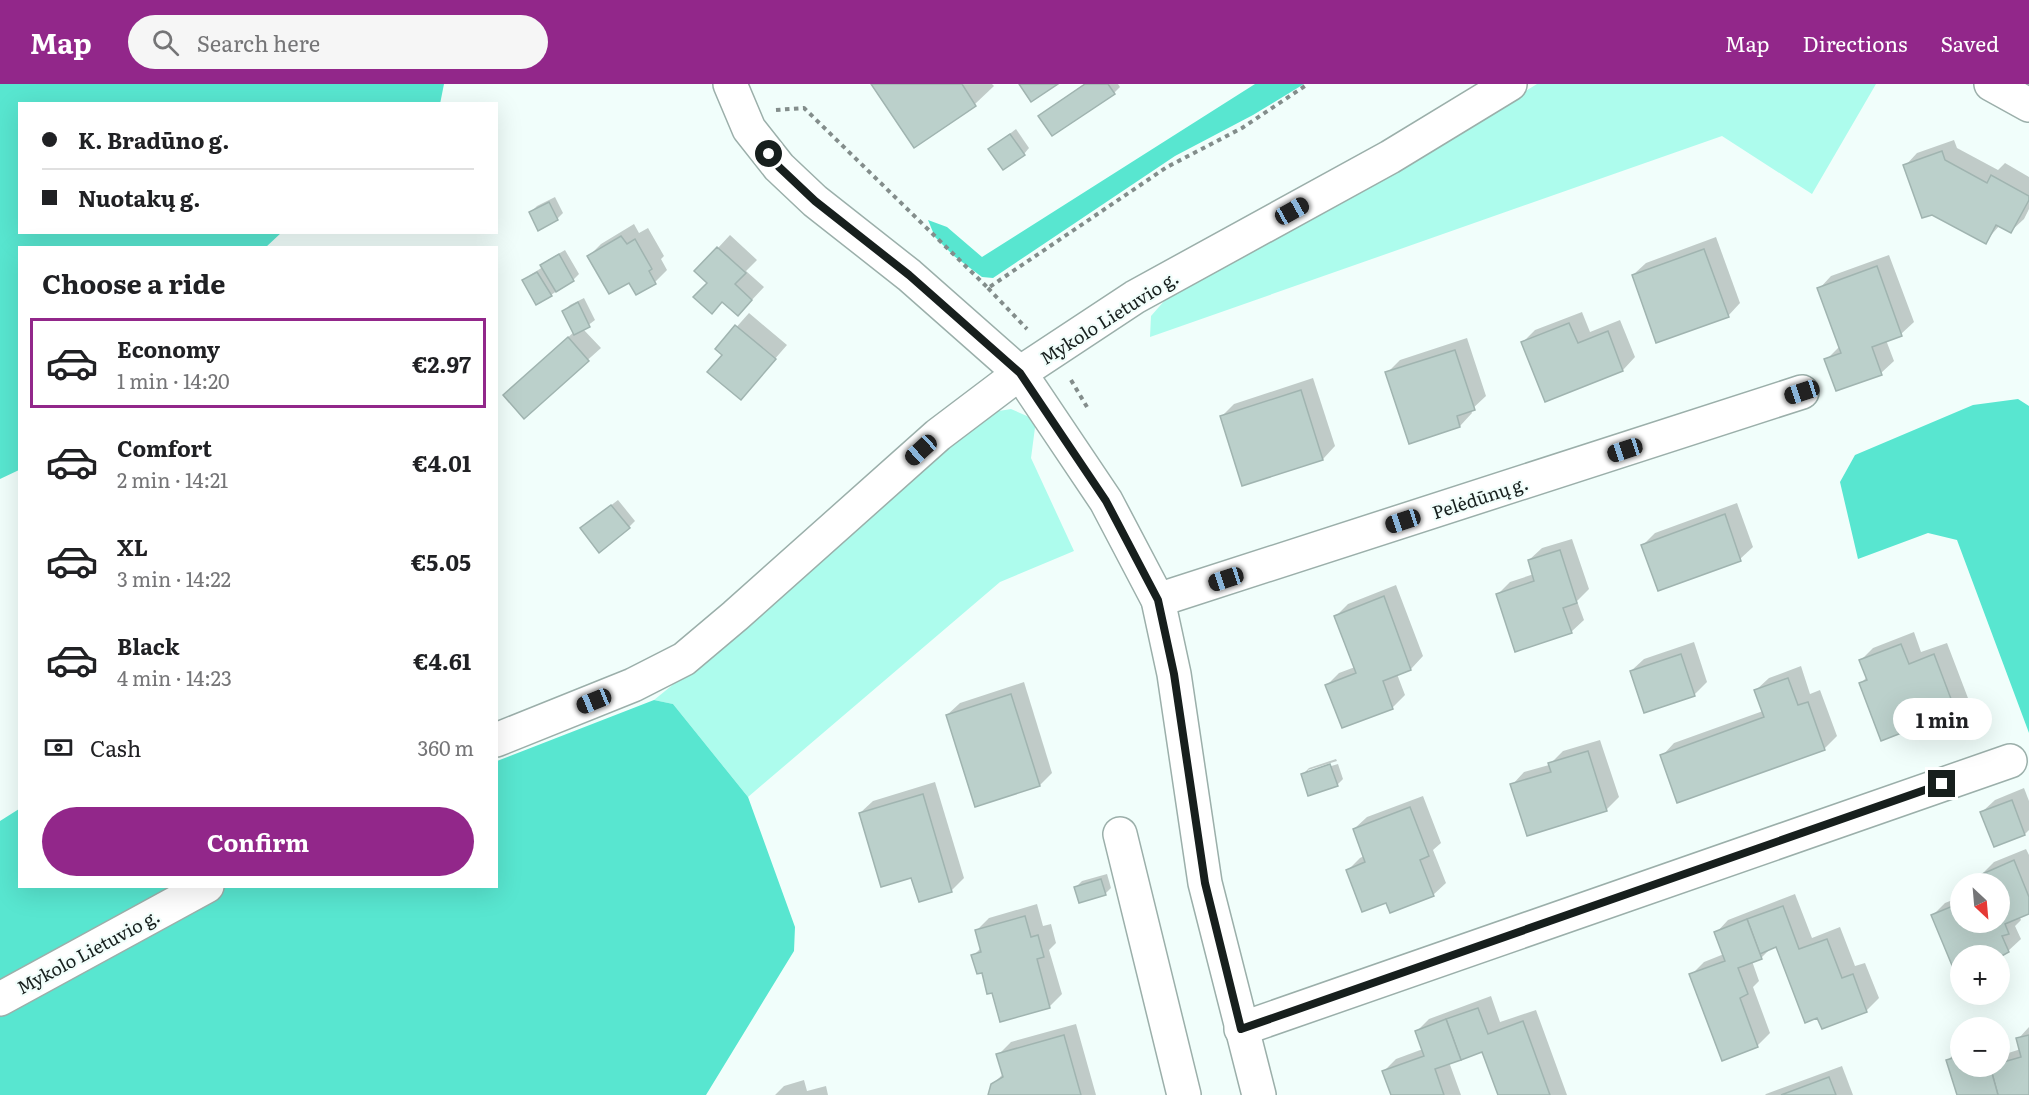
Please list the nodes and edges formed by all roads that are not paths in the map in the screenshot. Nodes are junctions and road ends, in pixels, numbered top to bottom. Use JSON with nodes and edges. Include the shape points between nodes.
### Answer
{"nodes":[{"id":1,"x":730,"y":84,"type":"edge"},
{"id":2,"x":1510,"y":84,"type":"edge"},
{"id":3,"x":1991,"y":84,"type":"edge"},
{"id":4,"x":2029,"y":105,"type":"edge"},
{"id":5,"x":1020,"y":373,"type":"junction"},
{"id":6,"x":1802,"y":392,"type":"dead end"},
{"id":7,"x":1158,"y":600,"type":"junction"},
{"id":8,"x":498,"y":739,"type":"edge"},
{"id":9,"x":2010,"y":760,"type":"dead end"},
{"id":10,"x":1120,"y":834,"type":"dead end"},
{"id":11,"x":203,"y":888,"type":"edge"},
{"id":12,"x":0,"y":999,"type":"edge"},
{"id":13,"x":1241,"y":1029,"type":"junction"},
{"id":14,"x":1184,"y":1095,"type":"edge"},
{"id":15,"x":1259,"y":1095,"type":"edge"}],
"edges":[{"from":1,"to":5,"type":"street","via":[[749,129],[779,167]]},
{"from":2,"to":5,"type":"street","name":"Mykolo Lietuvio g.","via":[[1390,157],[1135,297]]},
{"from":3,"to":4,"type":"street"},
{"from":5,"to":7,"type":"street","via":[[1106,501]]},
{"from":5,"to":8,"type":"street","name":"Mykolo Lietuvio g.","via":[[938,435],[684,659],[633,685]]},
{"from":6,"to":7,"type":"street","name":"Pelėdūnų g."},
{"from":7,"to":13,"type":"street","via":[[1176,685],[1205,883]]},
{"from":9,"to":13,"type":"street"},
{"from":10,"to":14,"type":"street"},
{"from":11,"to":12,"type":"street","name":"Mykolo Lietuvio g."},
{"from":13,"to":15,"type":"street"}]}
